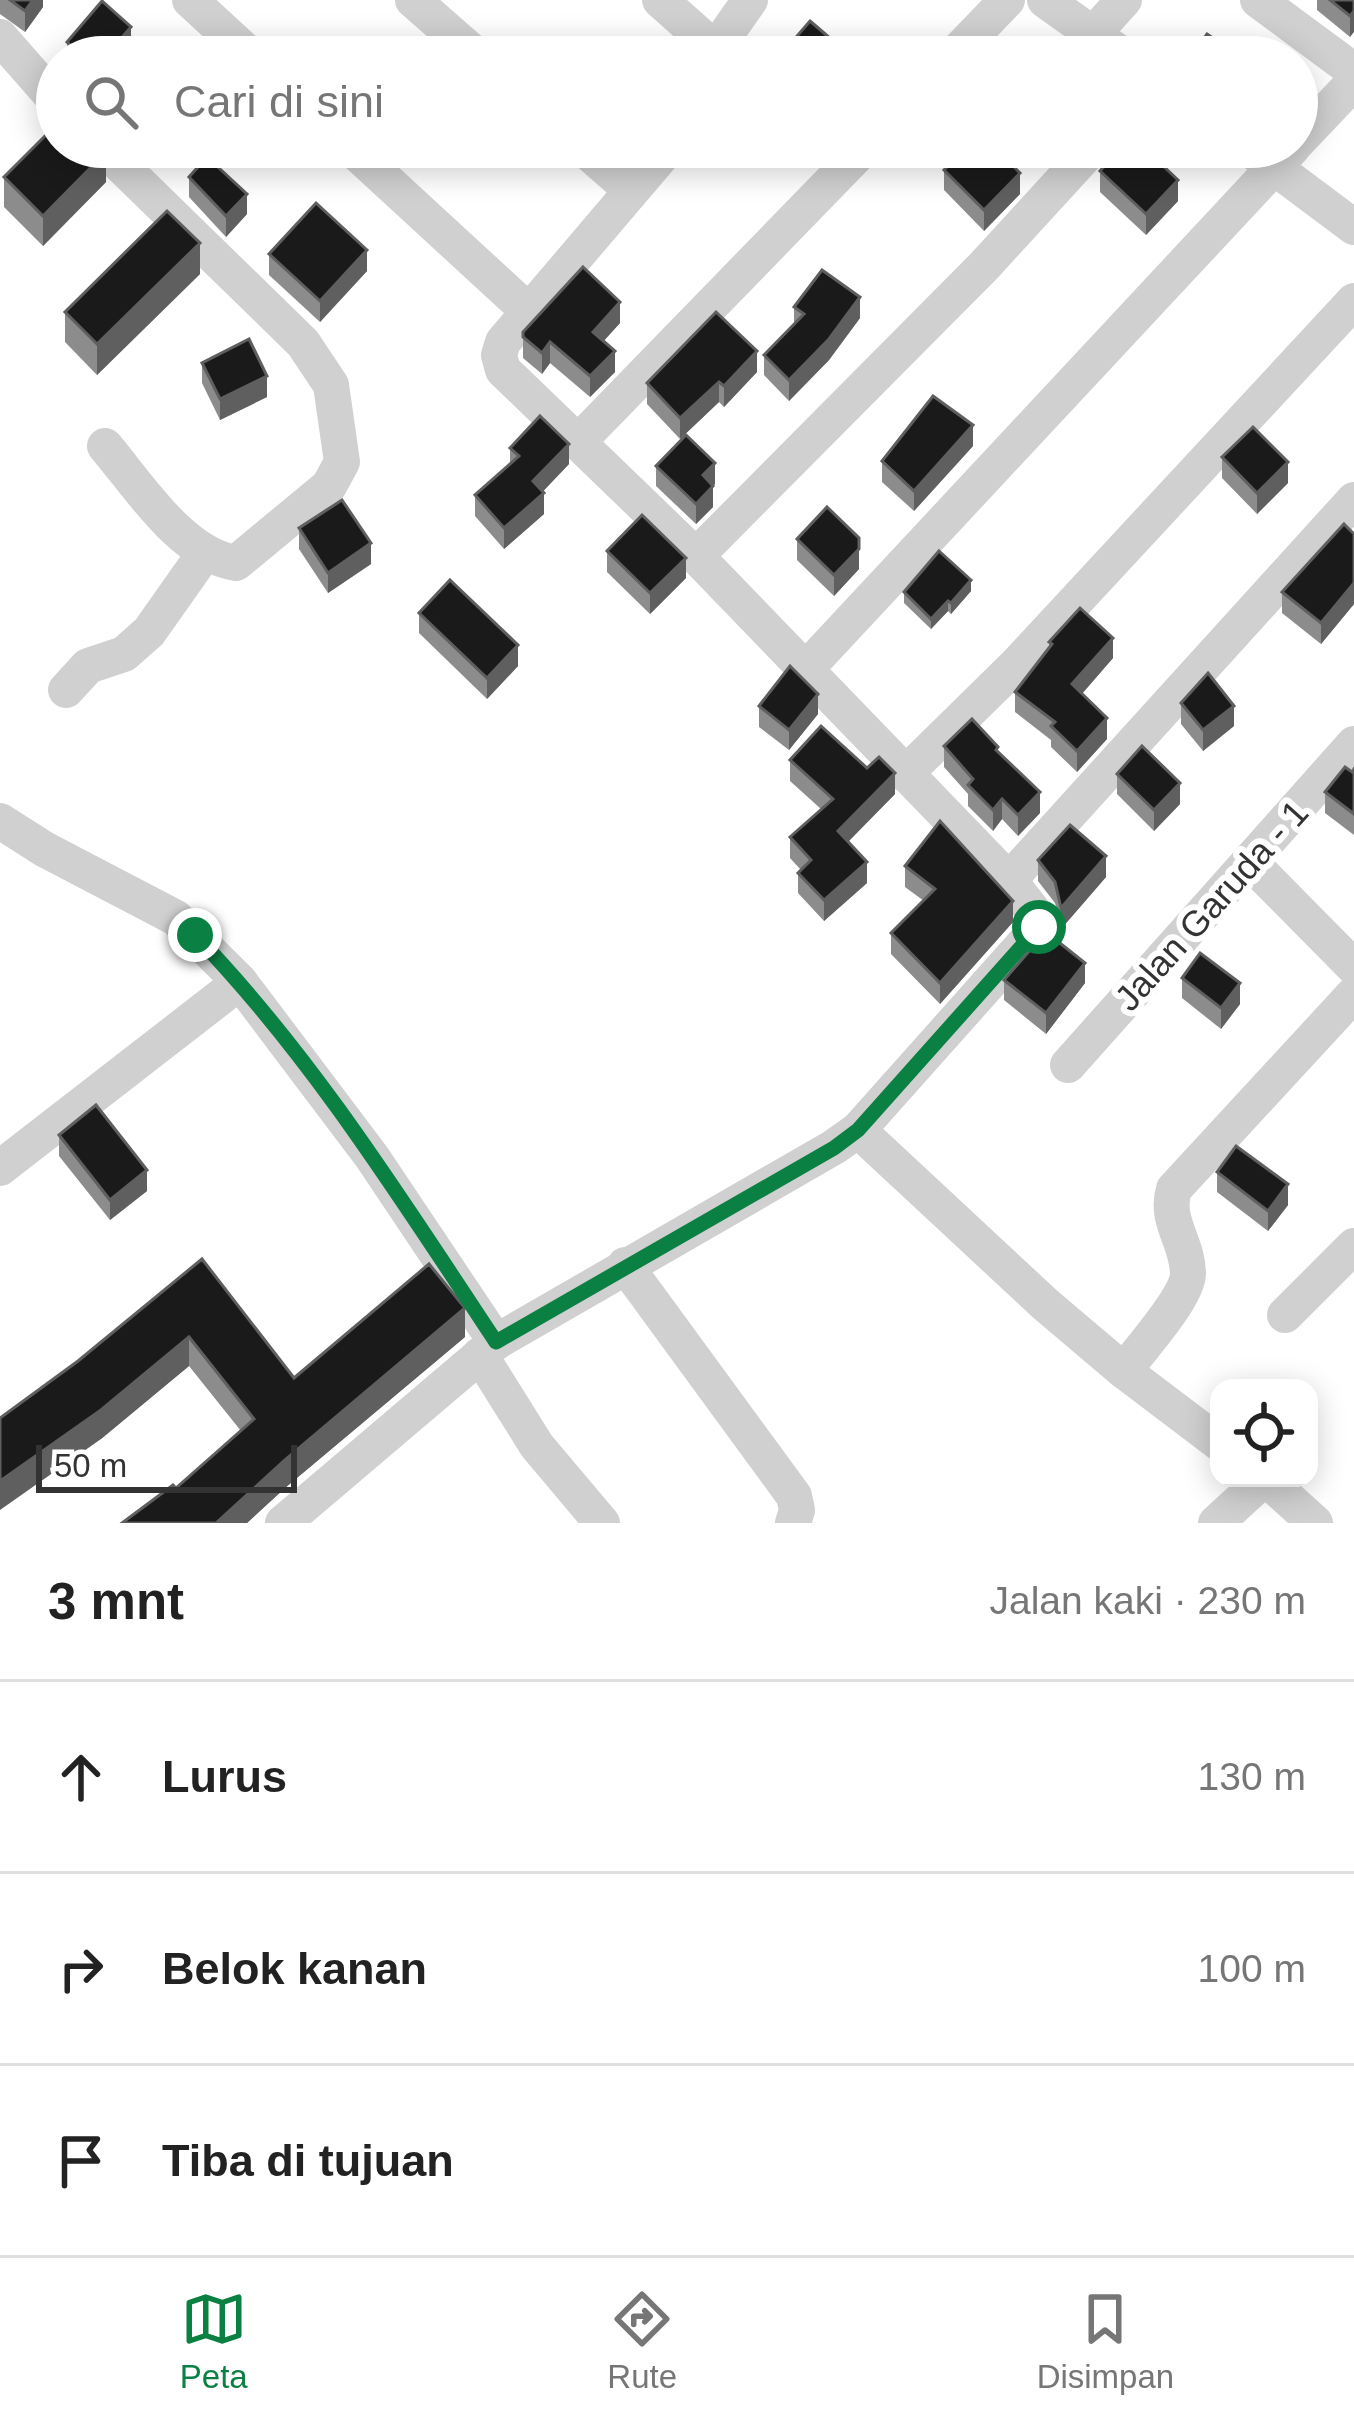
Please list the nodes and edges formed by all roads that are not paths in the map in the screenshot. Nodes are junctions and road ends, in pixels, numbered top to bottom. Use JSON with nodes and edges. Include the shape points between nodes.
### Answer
{"nodes":[{"id":1,"x":190,"y":0,"type":"edge"},
{"id":2,"x":412,"y":0,"type":"edge"},
{"id":3,"x":660,"y":0,"type":"edge"},
{"id":4,"x":750,"y":0,"type":"edge"},
{"id":5,"x":1007,"y":0,"type":"edge"},
{"id":6,"x":1046,"y":0,"type":"edge"},
{"id":7,"x":1124,"y":0,"type":"edge"},
{"id":8,"x":1258,"y":0,"type":"edge"},
{"id":9,"x":1094,"y":33,"type":"junction"},
{"id":10,"x":229,"y":36,"type":"edge"},
{"id":11,"x":454,"y":36,"type":"edge"},
{"id":12,"x":695,"y":36,"type":"edge"},
{"id":13,"x":724,"y":36,"type":"edge"},
{"id":14,"x":972,"y":36,"type":"edge"},
{"id":15,"x":1098,"y":36,"type":"edge"},
{"id":16,"x":1307,"y":36,"type":"edge"},
{"id":17,"x":0,"y":37,"type":"edge"},
{"id":18,"x":1318,"y":44,"type":"edge"},
{"id":19,"x":1354,"y":71,"type":"edge"},
{"id":20,"x":36,"y":78,"type":"edge"},
{"id":21,"x":1354,"y":82,"type":"edge"},
{"id":22,"x":1318,"y":115,"type":"edge"},
{"id":23,"x":124,"y":168,"type":"edge"},
{"id":24,"x":373,"y":168,"type":"edge"},
{"id":25,"x":606,"y":168,"type":"edge"},
{"id":26,"x":650,"y":168,"type":"edge"},
{"id":27,"x":845,"y":168,"type":"edge"},
{"id":28,"x":1075,"y":168,"type":"edge"},
{"id":29,"x":1263,"y":168,"type":"edge"},
{"id":30,"x":1295,"y":168,"type":"edge"},
{"id":31,"x":631,"y":190,"type":"junction"},
{"id":32,"x":1354,"y":227,"type":"edge"},
{"id":33,"x":1354,"y":302,"type":"edge"},
{"id":34,"x":527,"y":310,"type":"junction"},
{"id":35,"x":578,"y":442,"type":"junction"},
{"id":36,"x":105,"y":446,"type":"dead end"},
{"id":37,"x":1354,"y":500,"type":"edge"},
{"id":38,"x":204,"y":554,"type":"junction"},
{"id":39,"x":696,"y":556,"type":"junction"},
{"id":40,"x":805,"y":670,"type":"junction"},
{"id":41,"x":66,"y":690,"type":"dead end"},
{"id":42,"x":1354,"y":744,"type":"edge"},
{"id":43,"x":905,"y":774,"type":"junction"},
{"id":44,"x":0,"y":820,"type":"edge"},
{"id":45,"x":1249,"y":861,"type":"junction"},
{"id":46,"x":1009,"y":880,"type":"junction"},
{"id":47,"x":1354,"y":967,"type":"edge"},
{"id":48,"x":240,"y":982,"type":"junction"},
{"id":49,"x":1354,"y":994,"type":"edge"},
{"id":50,"x":1068,"y":1065,"type":"dead end"},
{"id":51,"x":858,"y":1130,"type":"junction"},
{"id":52,"x":0,"y":1168,"type":"edge"},
{"id":53,"x":1354,"y":1246,"type":"edge"},
{"id":54,"x":625,"y":1265,"type":"junction"},
{"id":55,"x":1285,"y":1315,"type":"dead end"},
{"id":56,"x":488,"y":1349,"type":"junction"},
{"id":57,"x":1124,"y":1371,"type":"junction"},
{"id":58,"x":1210,"y":1436,"type":"edge"},
{"id":59,"x":283,"y":1523,"type":"edge"},
{"id":60,"x":602,"y":1523,"type":"edge"},
{"id":61,"x":794,"y":1523,"type":"edge"},
{"id":62,"x":1216,"y":1523,"type":"edge"},
{"id":63,"x":1315,"y":1523,"type":"edge"}],
"edges":[{"from":1,"to":10,"type":"street"},
{"from":2,"to":11,"type":"street"},
{"from":3,"to":12,"type":"street"},
{"from":4,"to":13,"type":"street"},
{"from":5,"to":14,"type":"street"},
{"from":6,"to":9,"type":"street"},
{"from":7,"to":9,"type":"street"},
{"from":8,"to":16,"type":"street"},
{"from":9,"to":15,"type":"street"},
{"from":17,"to":20,"type":"street"},
{"from":18,"to":19,"type":"street"},
{"from":21,"to":22,"type":"street"},
{"from":23,"to":38,"type":"street","via":[[303,343],[331,385],[342,462],[329,486],[236,563]]},
{"from":24,"to":34,"type":"street"},
{"from":25,"to":31,"type":"street"},
{"from":26,"to":31,"type":"street"},
{"from":27,"to":35,"type":"street"},
{"from":28,"to":39,"type":"street"},
{"from":29,"to":40,"type":"street"},
{"from":30,"to":32,"type":"street"},
{"from":31,"to":34,"type":"street"},
{"from":33,"to":43,"type":"street"},
{"from":34,"to":35,"type":"street","via":[[503,342],[503,370]]},
{"from":35,"to":39,"type":"street"},
{"from":36,"to":38,"type":"street"},
{"from":37,"to":46,"type":"street"},
{"from":38,"to":41,"type":"street","via":[[149,632],[124,654],[88,666]]},
{"from":39,"to":40,"type":"street"},
{"from":40,"to":43,"type":"street"},
{"from":42,"to":45,"type":"street","name":"Jalan Garuda - 1"},
{"from":43,"to":46,"type":"street"},
{"from":44,"to":48,"type":"street","via":[[176,918]]},
{"from":45,"to":47,"type":"street"},
{"from":45,"to":50,"type":"street","name":"Jalan Garuda - 1"},
{"from":46,"to":51,"type":"street","via":[[1039,927]]},
{"from":48,"to":52,"type":"street"},
{"from":48,"to":56,"type":"street","via":[[372,1157]]},
{"from":49,"to":57,"type":"street","via":[[1174,1189],[1169,1204],[1186,1261],[1184,1289]]},
{"from":51,"to":54,"type":"street"},
{"from":51,"to":57,"type":"street"},
{"from":53,"to":55,"type":"street"},
{"from":54,"to":56,"type":"street"},
{"from":54,"to":61,"type":"street","via":[[794,1496]]},
{"from":56,"to":59,"type":"street"},
{"from":56,"to":60,"type":"street","via":[[537,1447]]},
{"from":57,"to":58,"type":"street"},
{"from":62,"to":63,"type":"street","via":[[1264,1478]]}]}
